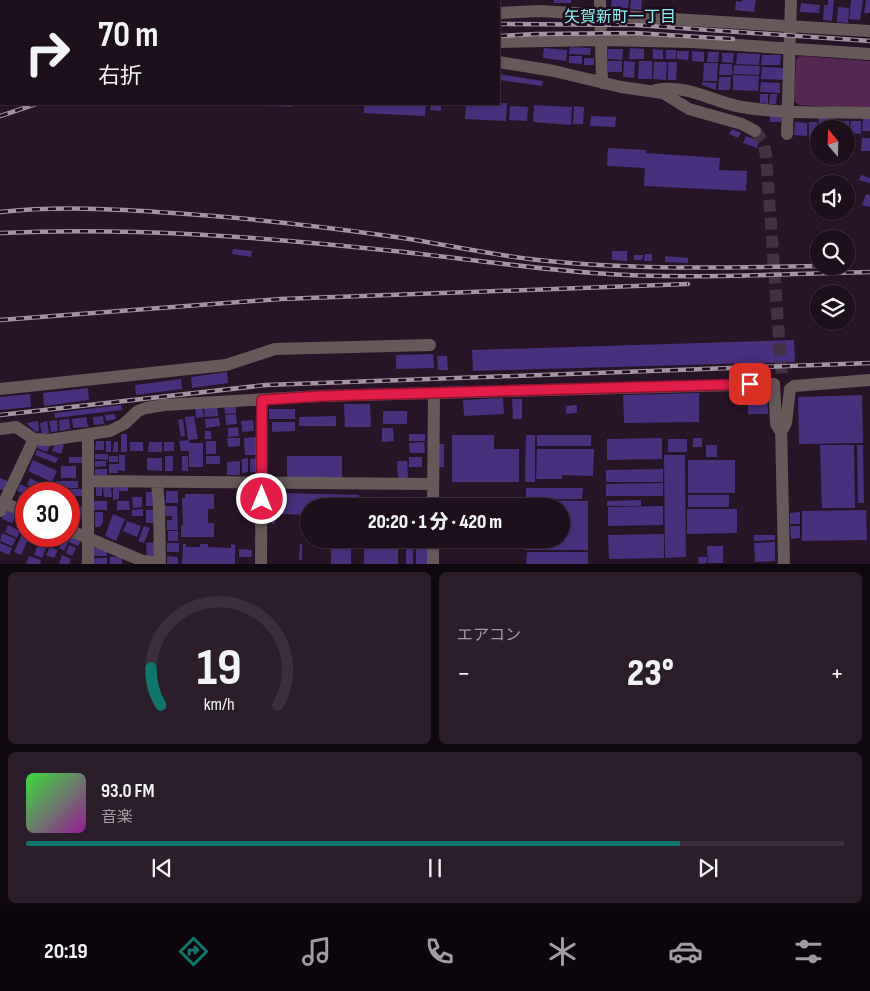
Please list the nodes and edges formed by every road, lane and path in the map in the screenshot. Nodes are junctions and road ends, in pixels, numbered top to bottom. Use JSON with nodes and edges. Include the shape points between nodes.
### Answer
{"nodes":[{"id":1,"x":600,"y":0,"type":"edge"},
{"id":2,"x":791,"y":0,"type":"edge"},
{"id":3,"x":500,"y":5,"type":"edge"},
{"id":4,"x":540,"y":11,"type":"junction"},
{"id":5,"x":500,"y":13,"type":"edge"},
{"id":6,"x":600,"y":14,"type":"junction"},
{"id":7,"x":790,"y":26,"type":"junction"},
{"id":8,"x":870,"y":31,"type":"edge"},
{"id":9,"x":600,"y":40,"type":"junction"},
{"id":10,"x":500,"y":42,"type":"edge"},
{"id":11,"x":789,"y":48,"type":"junction"},
{"id":12,"x":870,"y":54,"type":"edge"},
{"id":13,"x":500,"y":62,"type":"edge"},
{"id":14,"x":602,"y":83,"type":"junction"},
{"id":15,"x":654,"y":91,"type":"junction"},
{"id":16,"x":788,"y":110,"type":"junction"},
{"id":17,"x":870,"y":113,"type":"edge"},
{"id":18,"x":755,"y":131,"type":"tunnel mouth"},
{"id":19,"x":787,"y":134,"type":"dead end"},
{"id":20,"x":430,"y":345,"type":"dead end"},
{"id":21,"x":782,"y":379,"type":"tunnel mouth"},
{"id":22,"x":870,"y":380,"type":"edge"},
{"id":23,"x":0,"y":389,"type":"edge"},
{"id":24,"x":434,"y":394,"type":"junction"},
{"id":25,"x":262,"y":400,"type":"junction"},
{"id":26,"x":0,"y":429,"type":"edge"},
{"id":27,"x":781,"y":432,"type":"junction"},
{"id":28,"x":88,"y":434,"type":"junction"},
{"id":29,"x":34,"y":439,"type":"junction"},
{"id":30,"x":89,"y":480,"type":"junction"},
{"id":31,"x":157,"y":482,"type":"junction"},
{"id":32,"x":262,"y":482,"type":"junction"},
{"id":33,"x":433,"y":484,"type":"junction"},
{"id":34,"x":433,"y":498,"type":"edge"},
{"id":35,"x":2,"y":507,"type":"edge"},
{"id":36,"x":15,"y":510,"type":"edge"},
{"id":37,"x":80,"y":535,"type":"edge"},
{"id":38,"x":88,"y":538,"type":"junction"},
{"id":39,"x":433,"y":548,"type":"edge"},
{"id":40,"x":160,"y":563,"type":"edge"},
{"id":41,"x":88,"y":564,"type":"edge"},
{"id":42,"x":261,"y":564,"type":"edge"},
{"id":43,"x":433,"y":564,"type":"edge"},
{"id":44,"x":784,"y":564,"type":"edge"}],
"edges":[{"from":1,"to":6,"type":"street"},
{"from":2,"to":7,"type":"street"},
{"from":3,"to":4,"type":"street"},
{"from":4,"to":5,"type":"street"},
{"from":4,"to":6,"type":"street"},
{"from":6,"to":7,"type":"street"},
{"from":6,"to":9,"type":"street"},
{"from":7,"to":8,"type":"street"},
{"from":7,"to":11,"type":"street"},
{"from":9,"to":10,"type":"street"},
{"from":9,"to":11,"type":"street"},
{"from":9,"to":14,"type":"street"},
{"from":11,"to":12,"type":"street"},
{"from":11,"to":16,"type":"street"},
{"from":13,"to":14,"type":"street"},
{"from":14,"to":15,"type":"street"},
{"from":15,"to":16,"type":"street","via":[[666,88],[695,92],[740,107]]},
{"from":15,"to":18,"type":"street","via":[[689,109],[742,124]]},
{"from":16,"to":17,"type":"street"},
{"from":16,"to":19,"type":"street"},
{"from":20,"to":23,"type":"street","via":[[275,349],[226,365]]},
{"from":21,"to":27,"type":"street"},
{"from":22,"to":27,"type":"street","via":[[794,386],[790,389],[786,423]]},
{"from":24,"to":25,"type":"street"},
{"from":24,"to":27,"type":"street","via":[[774,384],[776,424]]},
{"from":24,"to":33,"type":"street"},
{"from":25,"to":28,"type":"street","via":[[146,408],[110,431]]},
{"from":25,"to":32,"type":"street"},
{"from":26,"to":29,"type":"street","via":[[16,428]]},
{"from":27,"to":44,"type":"street"},
{"from":28,"to":29,"type":"street"},
{"from":28,"to":30,"type":"street"},
{"from":29,"to":35,"type":"street"},
{"from":30,"to":31,"type":"street"},
{"from":30,"to":38,"type":"street"},
{"from":31,"to":32,"type":"street"},
{"from":31,"to":40,"type":"street"},
{"from":32,"to":33,"type":"street"},
{"from":32,"to":42,"type":"street"},
{"from":33,"to":34,"type":"street"},
{"from":35,"to":36,"type":"street"},
{"from":37,"to":38,"type":"street"},
{"from":38,"to":40,"type":"street","via":[[143,561]]},
{"from":38,"to":41,"type":"street"},
{"from":39,"to":43,"type":"street"}]}
